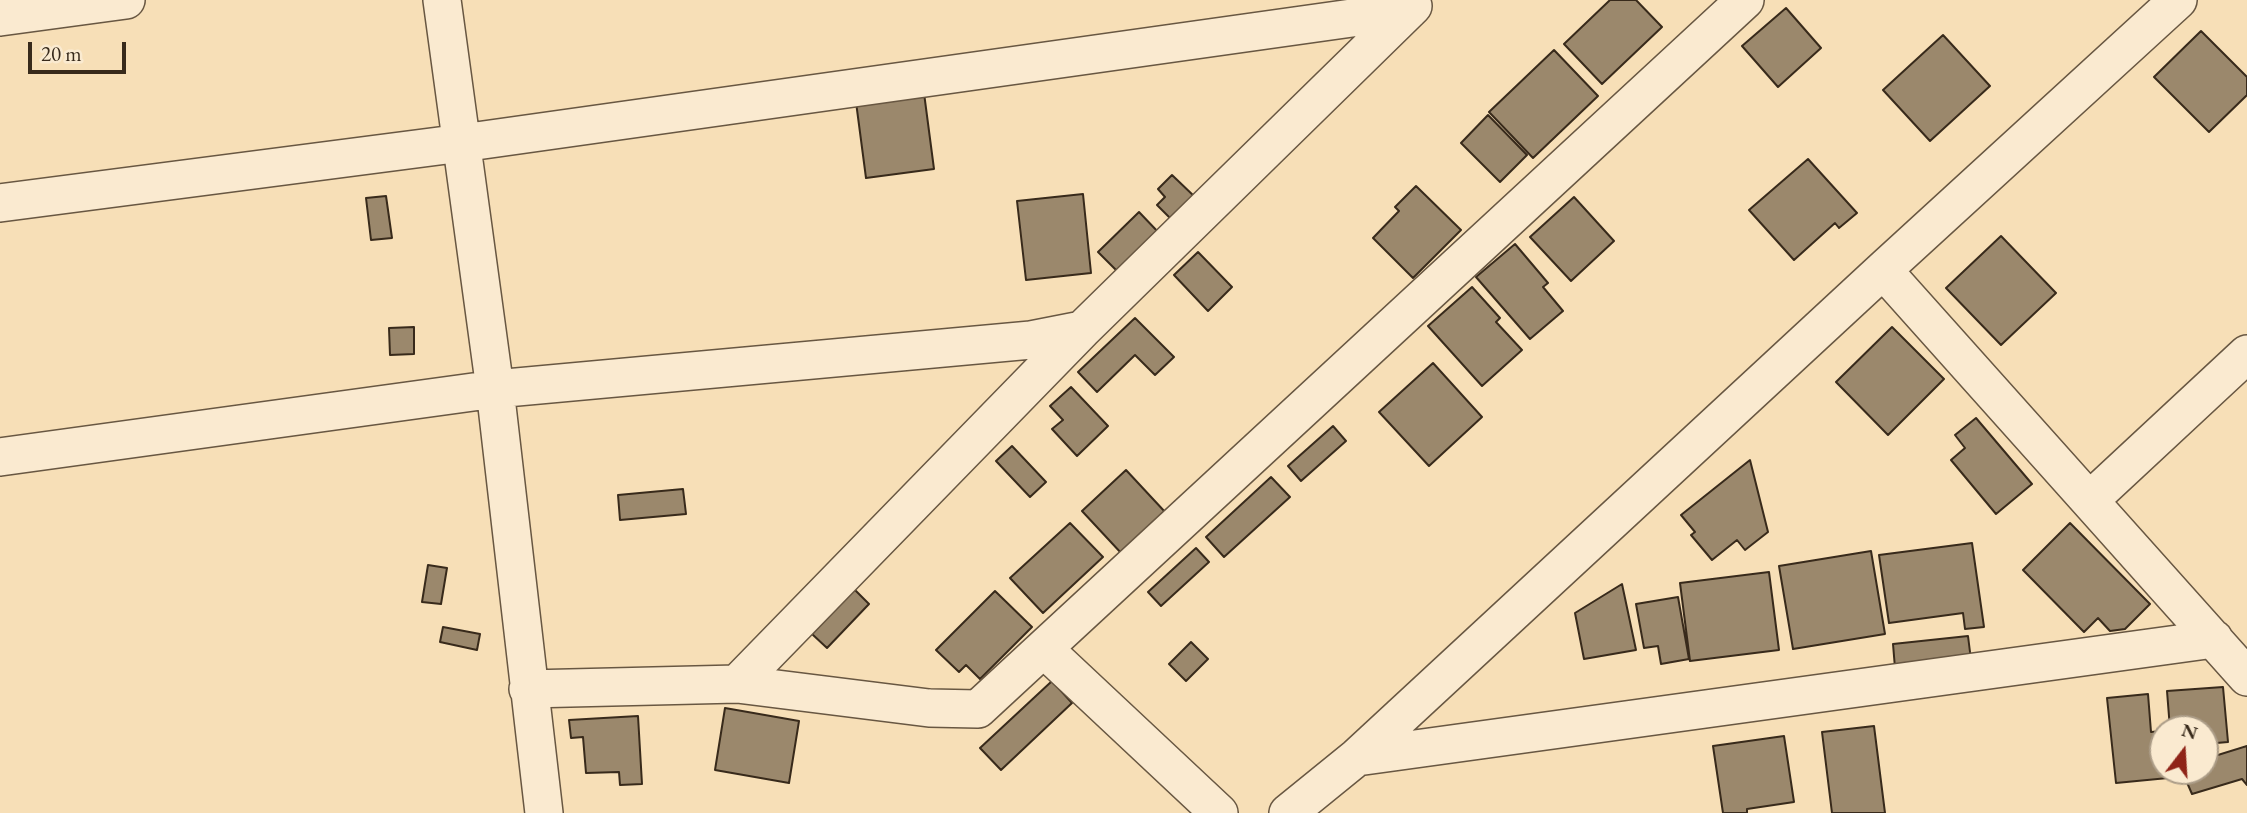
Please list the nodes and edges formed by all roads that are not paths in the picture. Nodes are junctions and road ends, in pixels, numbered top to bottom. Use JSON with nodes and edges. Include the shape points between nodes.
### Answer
{"nodes":[{"id":1,"x":126,"y":0,"type":"edge"},
{"id":2,"x":442,"y":0,"type":"edge"},
{"id":3,"x":1745,"y":0,"type":"edge"},
{"id":4,"x":2178,"y":0,"type":"edge"},
{"id":5,"x":1414,"y":5,"type":"edge"},
{"id":6,"x":0,"y":17,"type":"edge"},
{"id":7,"x":461,"y":143,"type":"junction"},
{"id":8,"x":0,"y":203,"type":"edge"},
{"id":9,"x":1883,"y":270,"type":"junction"},
{"id":10,"x":1083,"y":330,"type":"junction"},
{"id":11,"x":2247,"y":354,"type":"edge"},
{"id":12,"x":495,"y":389,"type":"junction"},
{"id":13,"x":0,"y":457,"type":"edge"},
{"id":14,"x":2090,"y":500,"type":"junction"},
{"id":15,"x":2214,"y":639,"type":"junction"},
{"id":16,"x":1044,"y":649,"type":"junction"},
{"id":17,"x":2247,"y":677,"type":"edge"},
{"id":18,"x":737,"y":684,"type":"junction"},
{"id":19,"x":528,"y":689,"type":"junction"},
{"id":20,"x":1357,"y":757,"type":"junction"},
{"id":21,"x":544,"y":813,"type":"edge"},
{"id":22,"x":1219,"y":813,"type":"edge"},
{"id":23,"x":1288,"y":813,"type":"edge"}],
"edges":[{"from":1,"to":6,"type":"street"},
{"from":2,"to":7,"type":"street"},
{"from":3,"to":16,"type":"street"},
{"from":4,"to":9,"type":"street"},
{"from":5,"to":7,"type":"street"},
{"from":5,"to":10,"type":"street"},
{"from":7,"to":8,"type":"street"},
{"from":7,"to":12,"type":"street"},
{"from":9,"to":14,"type":"street"},
{"from":9,"to":20,"type":"street"},
{"from":10,"to":12,"type":"street","via":[[1031,340]]},
{"from":10,"to":18,"type":"street"},
{"from":11,"to":14,"type":"street"},
{"from":12,"to":13,"type":"street"},
{"from":12,"to":19,"type":"street"},
{"from":14,"to":15,"type":"street"},
{"from":15,"to":17,"type":"street"},
{"from":15,"to":20,"type":"street"},
{"from":16,"to":18,"type":"street","via":[[978,709],[929,708]]},
{"from":16,"to":22,"type":"street"},
{"from":18,"to":19,"type":"street"},
{"from":19,"to":21,"type":"street"},
{"from":20,"to":23,"type":"street"}]}
